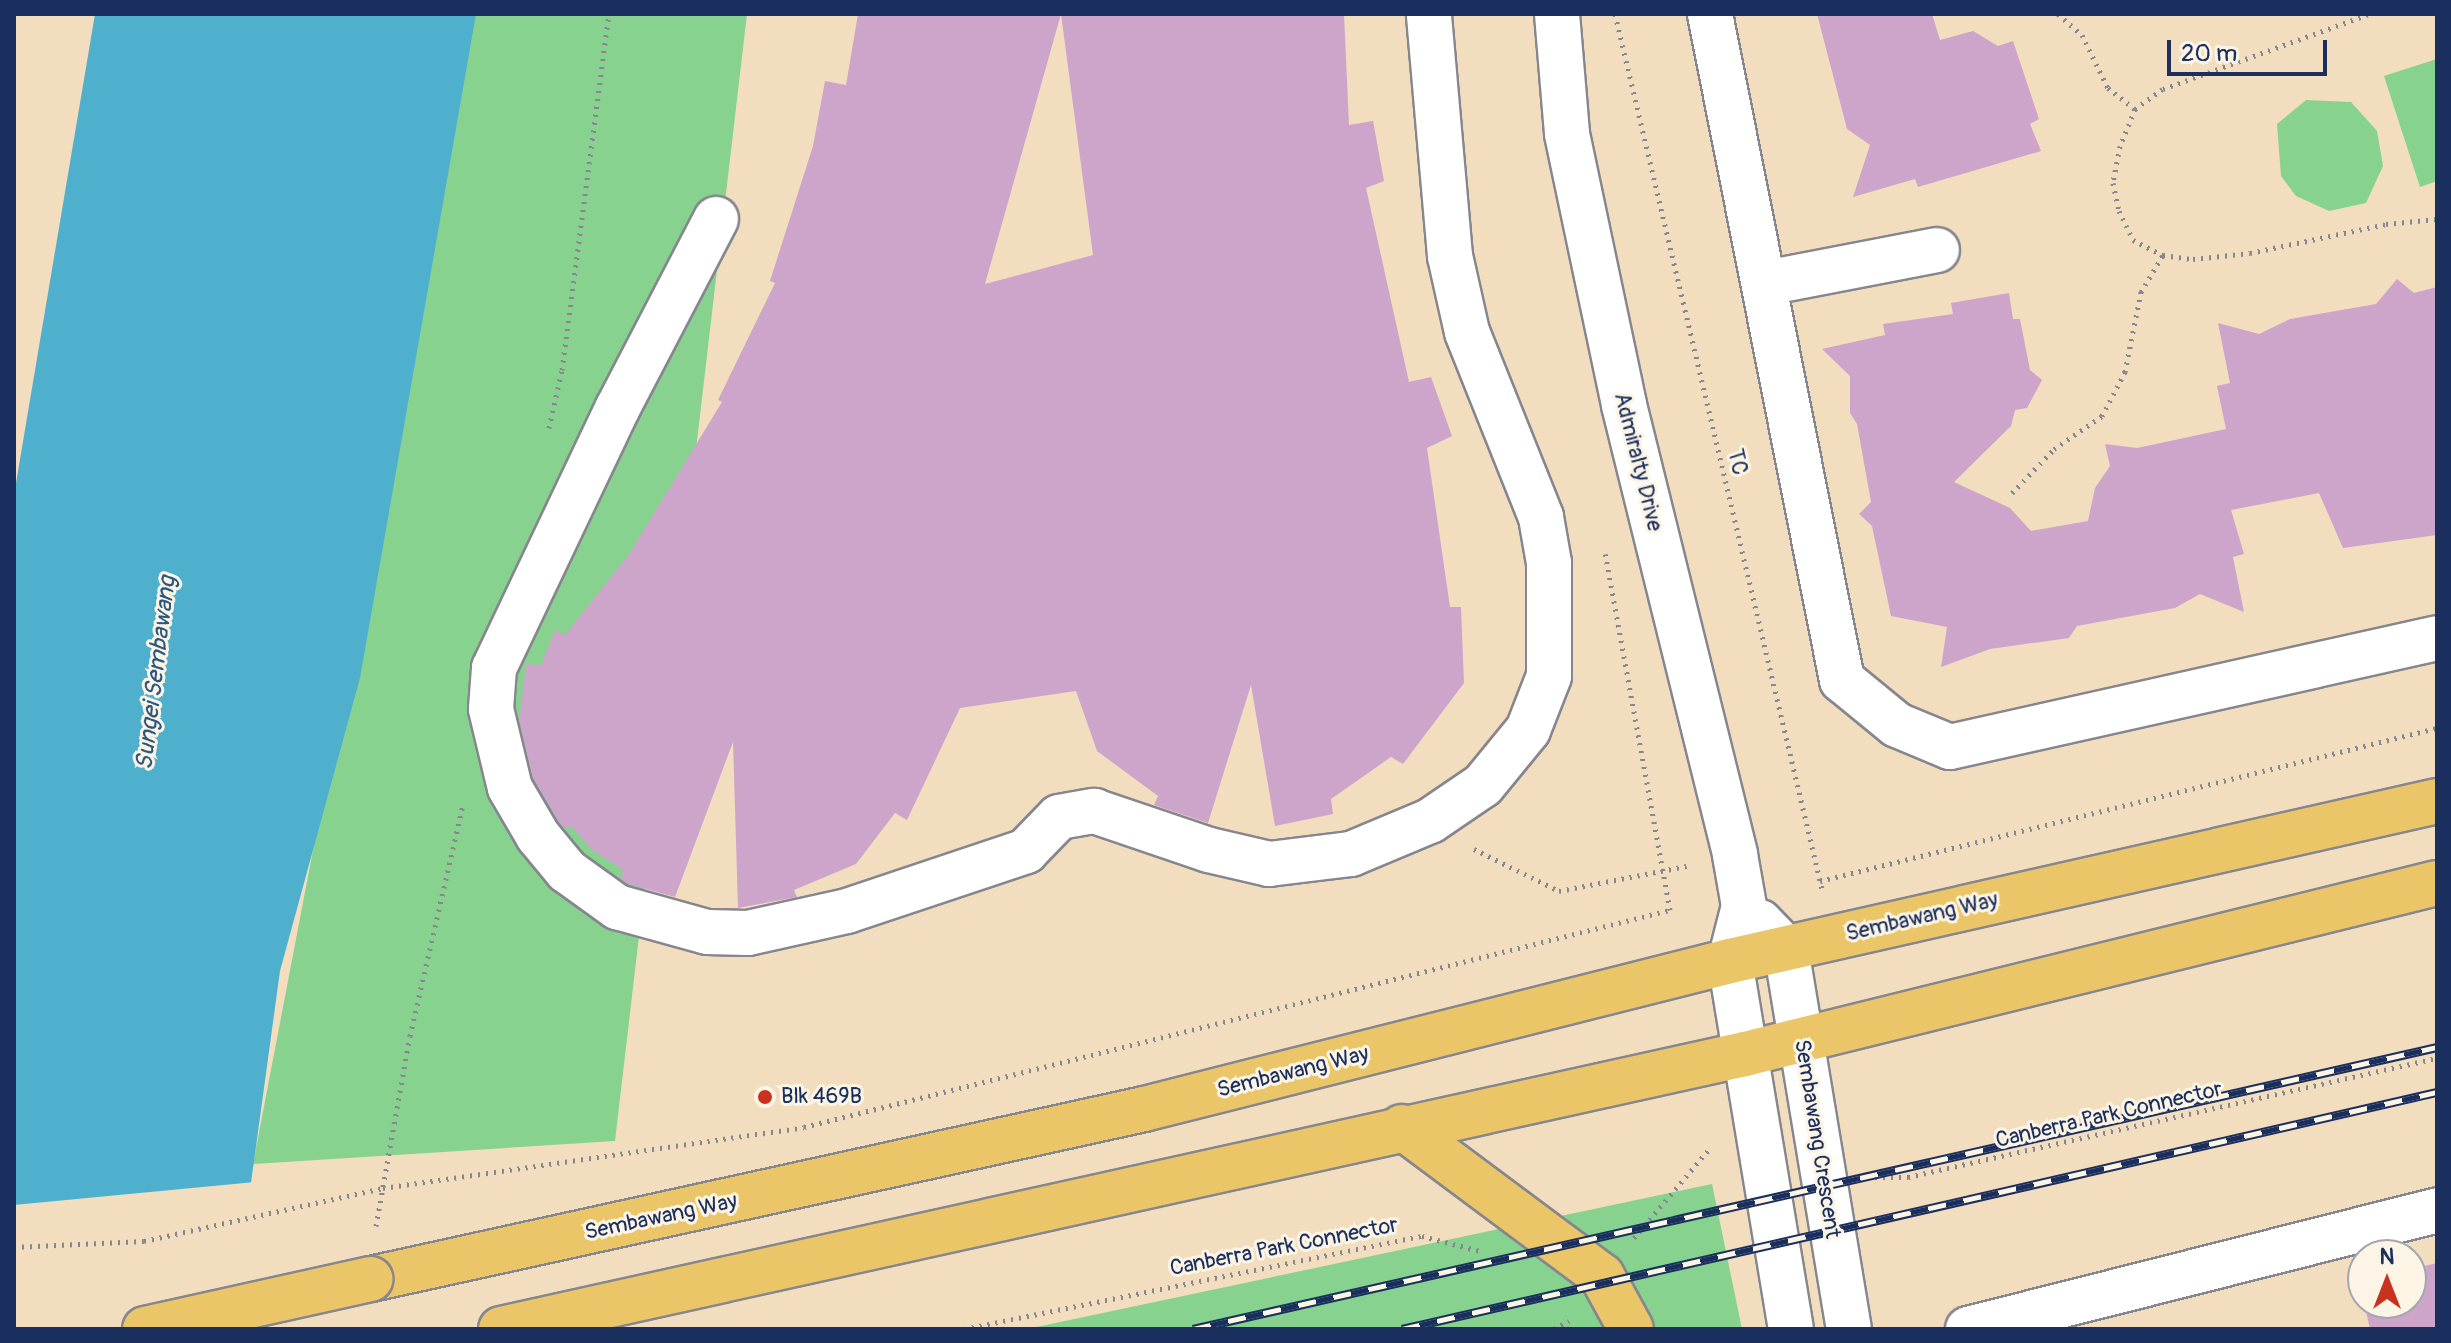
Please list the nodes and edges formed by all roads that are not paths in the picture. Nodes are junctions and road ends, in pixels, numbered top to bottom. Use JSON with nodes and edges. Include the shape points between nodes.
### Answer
{"nodes":[{"id":1,"x":1429,"y":14,"type":"edge"},
{"id":2,"x":1557,"y":14,"type":"edge"},
{"id":3,"x":1710,"y":14,"type":"edge"},
{"id":4,"x":716,"y":219,"type":"dead end"},
{"id":5,"x":1937,"y":250,"type":"dead end"},
{"id":6,"x":1766,"y":283,"type":"junction"},
{"id":7,"x":2437,"y":638,"type":"edge"},
{"id":8,"x":2437,"y":801,"type":"edge"},
{"id":9,"x":2437,"y":883,"type":"edge"},
{"id":10,"x":1744,"y":906,"type":"junction"},
{"id":11,"x":1786,"y":949,"type":"junction"},
{"id":12,"x":1730,"y":961,"type":"junction"},
{"id":13,"x":1800,"y":1040,"type":"junction"},
{"id":14,"x":1745,"y":1054,"type":"junction"},
{"id":15,"x":1402,"y":1127,"type":"junction"},
{"id":16,"x":2437,"y":1210,"type":"edge"},
{"id":17,"x":145,"y":1329,"type":"edge"},
{"id":18,"x":501,"y":1329,"type":"edge"},
{"id":19,"x":1631,"y":1329,"type":"edge"},
{"id":20,"x":1791,"y":1329,"type":"edge"},
{"id":21,"x":1849,"y":1329,"type":"edge"},
{"id":22,"x":1968,"y":1329,"type":"edge"}],
"edges":[{"from":1,"to":4,"type":"street","via":[[1450,256],[1467,332],[1541,517],[1553,635],[1549,676],[1528,730],[1483,785],[1430,821],[1351,854],[1269,864],[1094,811],[1059,817],[1026,851],[847,911],[748,933],[707,932],[617,907],[567,871],[538,836],[510,788],[491,709],[494,668],[618,407]]},
{"from":2,"to":10,"type":"street","name":"Admiralty Drive","via":[[1567,134],[1617,375]]},
{"from":3,"to":6,"type":"street"},
{"from":5,"to":6,"type":"street"},
{"from":6,"to":7,"type":"street","via":[[1842,680],[1897,725],[1950,747]]},
{"from":8,"to":11,"type":"main road","name":"Sembawang Way"},
{"from":9,"to":13,"type":"main road"},
{"from":10,"to":11,"type":"street"},
{"from":10,"to":12,"type":"street","name":"Admiralty Drive"},
{"from":11,"to":12,"type":"main road","name":"Sembawang Way"},
{"from":11,"to":13,"type":"street","name":"Sembawang Crescent"},
{"from":12,"to":14,"type":"street"},
{"from":12,"to":17,"type":"main road","name":"Sembawang Way","bridge":true,"via":[[1144,1109]]},
{"from":13,"to":14,"type":"main road"},
{"from":13,"to":21,"type":"street","name":"Sembawang Crescent"},
{"from":14,"to":15,"type":"main road"},
{"from":14,"to":20,"type":"street"},
{"from":15,"to":18,"type":"main road"},
{"from":15,"to":19,"type":"main road","via":[[1602,1276]]},
{"from":16,"to":22,"type":"street"}]}
